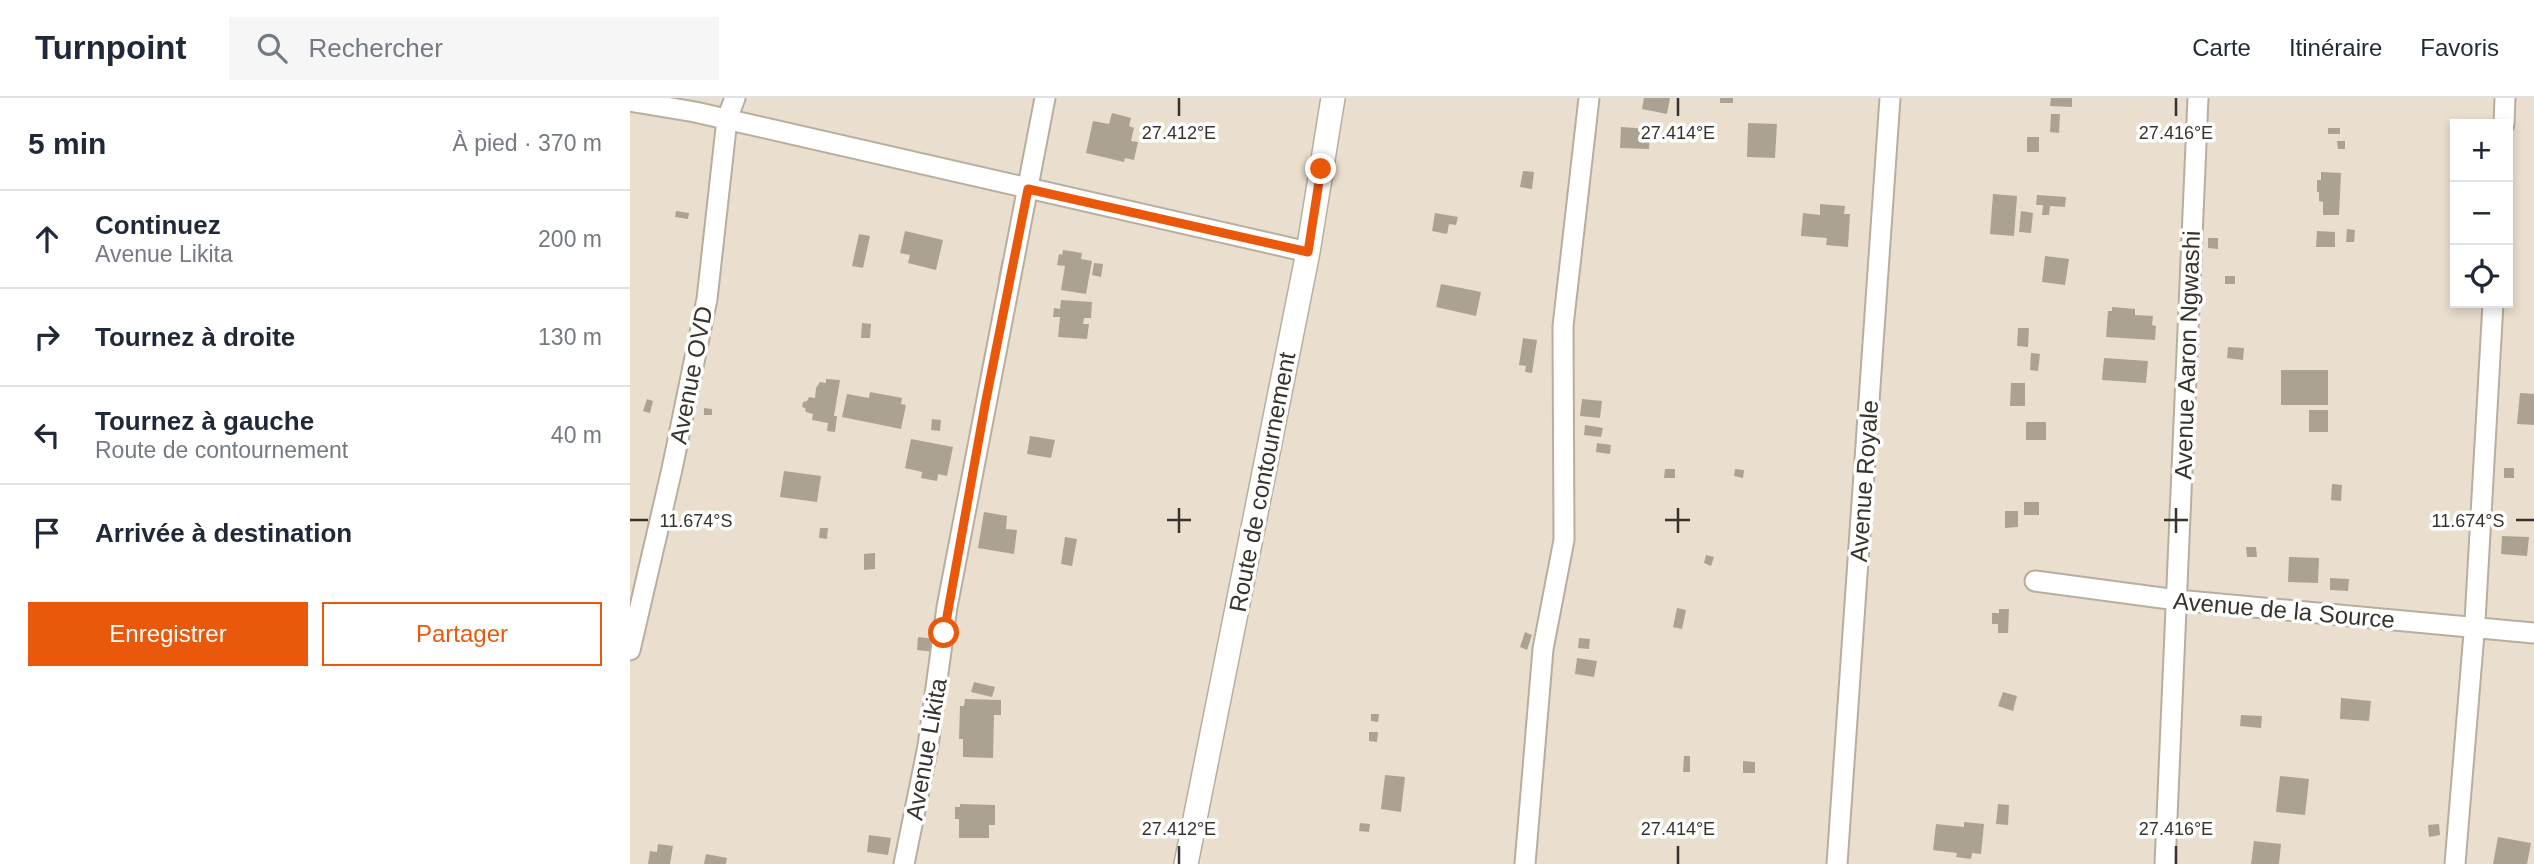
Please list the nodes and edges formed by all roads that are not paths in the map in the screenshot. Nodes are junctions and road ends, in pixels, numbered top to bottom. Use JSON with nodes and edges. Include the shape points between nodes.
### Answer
{"nodes":[{"id":1,"x":735,"y":98,"type":"edge"},
{"id":2,"x":1045,"y":98,"type":"edge"},
{"id":3,"x":1333,"y":98,"type":"edge"},
{"id":4,"x":1589,"y":98,"type":"edge"},
{"id":5,"x":1890,"y":98,"type":"edge"},
{"id":6,"x":2198,"y":98,"type":"edge"},
{"id":7,"x":2505,"y":98,"type":"edge"},
{"id":8,"x":630,"y":101,"type":"edge"},
{"id":9,"x":727,"y":119,"type":"junction"},
{"id":10,"x":2504,"y":119,"type":"edge"},
{"id":11,"x":1028,"y":189,"type":"junction"},
{"id":12,"x":1308,"y":252,"type":"junction"},
{"id":13,"x":2493,"y":308,"type":"edge"},
{"id":14,"x":2035,"y":581,"type":"dead end"},
{"id":15,"x":2177,"y":600,"type":"junction"},
{"id":16,"x":2474,"y":628,"type":"junction"},
{"id":17,"x":2534,"y":633,"type":"edge"},
{"id":18,"x":630,"y":650,"type":"edge"},
{"id":19,"x":904,"y":864,"type":"edge"},
{"id":20,"x":1186,"y":864,"type":"edge"},
{"id":21,"x":1525,"y":864,"type":"edge"},
{"id":22,"x":1836,"y":864,"type":"edge"},
{"id":23,"x":2165,"y":864,"type":"edge"},
{"id":24,"x":2455,"y":864,"type":"edge"}],
"edges":[{"from":1,"to":9,"type":"street","name":"Avenue OVD"},
{"from":2,"to":11,"type":"street","name":"Avenue Likita"},
{"from":3,"to":12,"type":"street","name":"Route de contournement"},
{"from":4,"to":21,"type":"street","via":[[1563,326],[1564,540],[1543,649]]},
{"from":5,"to":22,"type":"street","name":"Avenue Royale"},
{"from":6,"to":15,"type":"street","name":"Avenue Aaron Ngwashi"},
{"from":7,"to":10,"type":"street"},
{"from":8,"to":9,"type":"street"},
{"from":9,"to":11,"type":"street"},
{"from":9,"to":18,"type":"street","name":"Avenue OVD","via":[[707,299]]},
{"from":11,"to":12,"type":"street"},
{"from":11,"to":19,"type":"street","name":"Avenue Likita","via":[[952,580],[928,746]]},
{"from":12,"to":20,"type":"street","name":"Route de contournement"},
{"from":13,"to":16,"type":"street"},
{"from":14,"to":15,"type":"street","name":"Avenue de la Source"},
{"from":15,"to":16,"type":"street","name":"Avenue de la Source"},
{"from":15,"to":23,"type":"street","name":"Avenue Aaron Ngwashi"},
{"from":16,"to":17,"type":"street","name":"Avenue de la Source"},
{"from":16,"to":24,"type":"street"}]}
